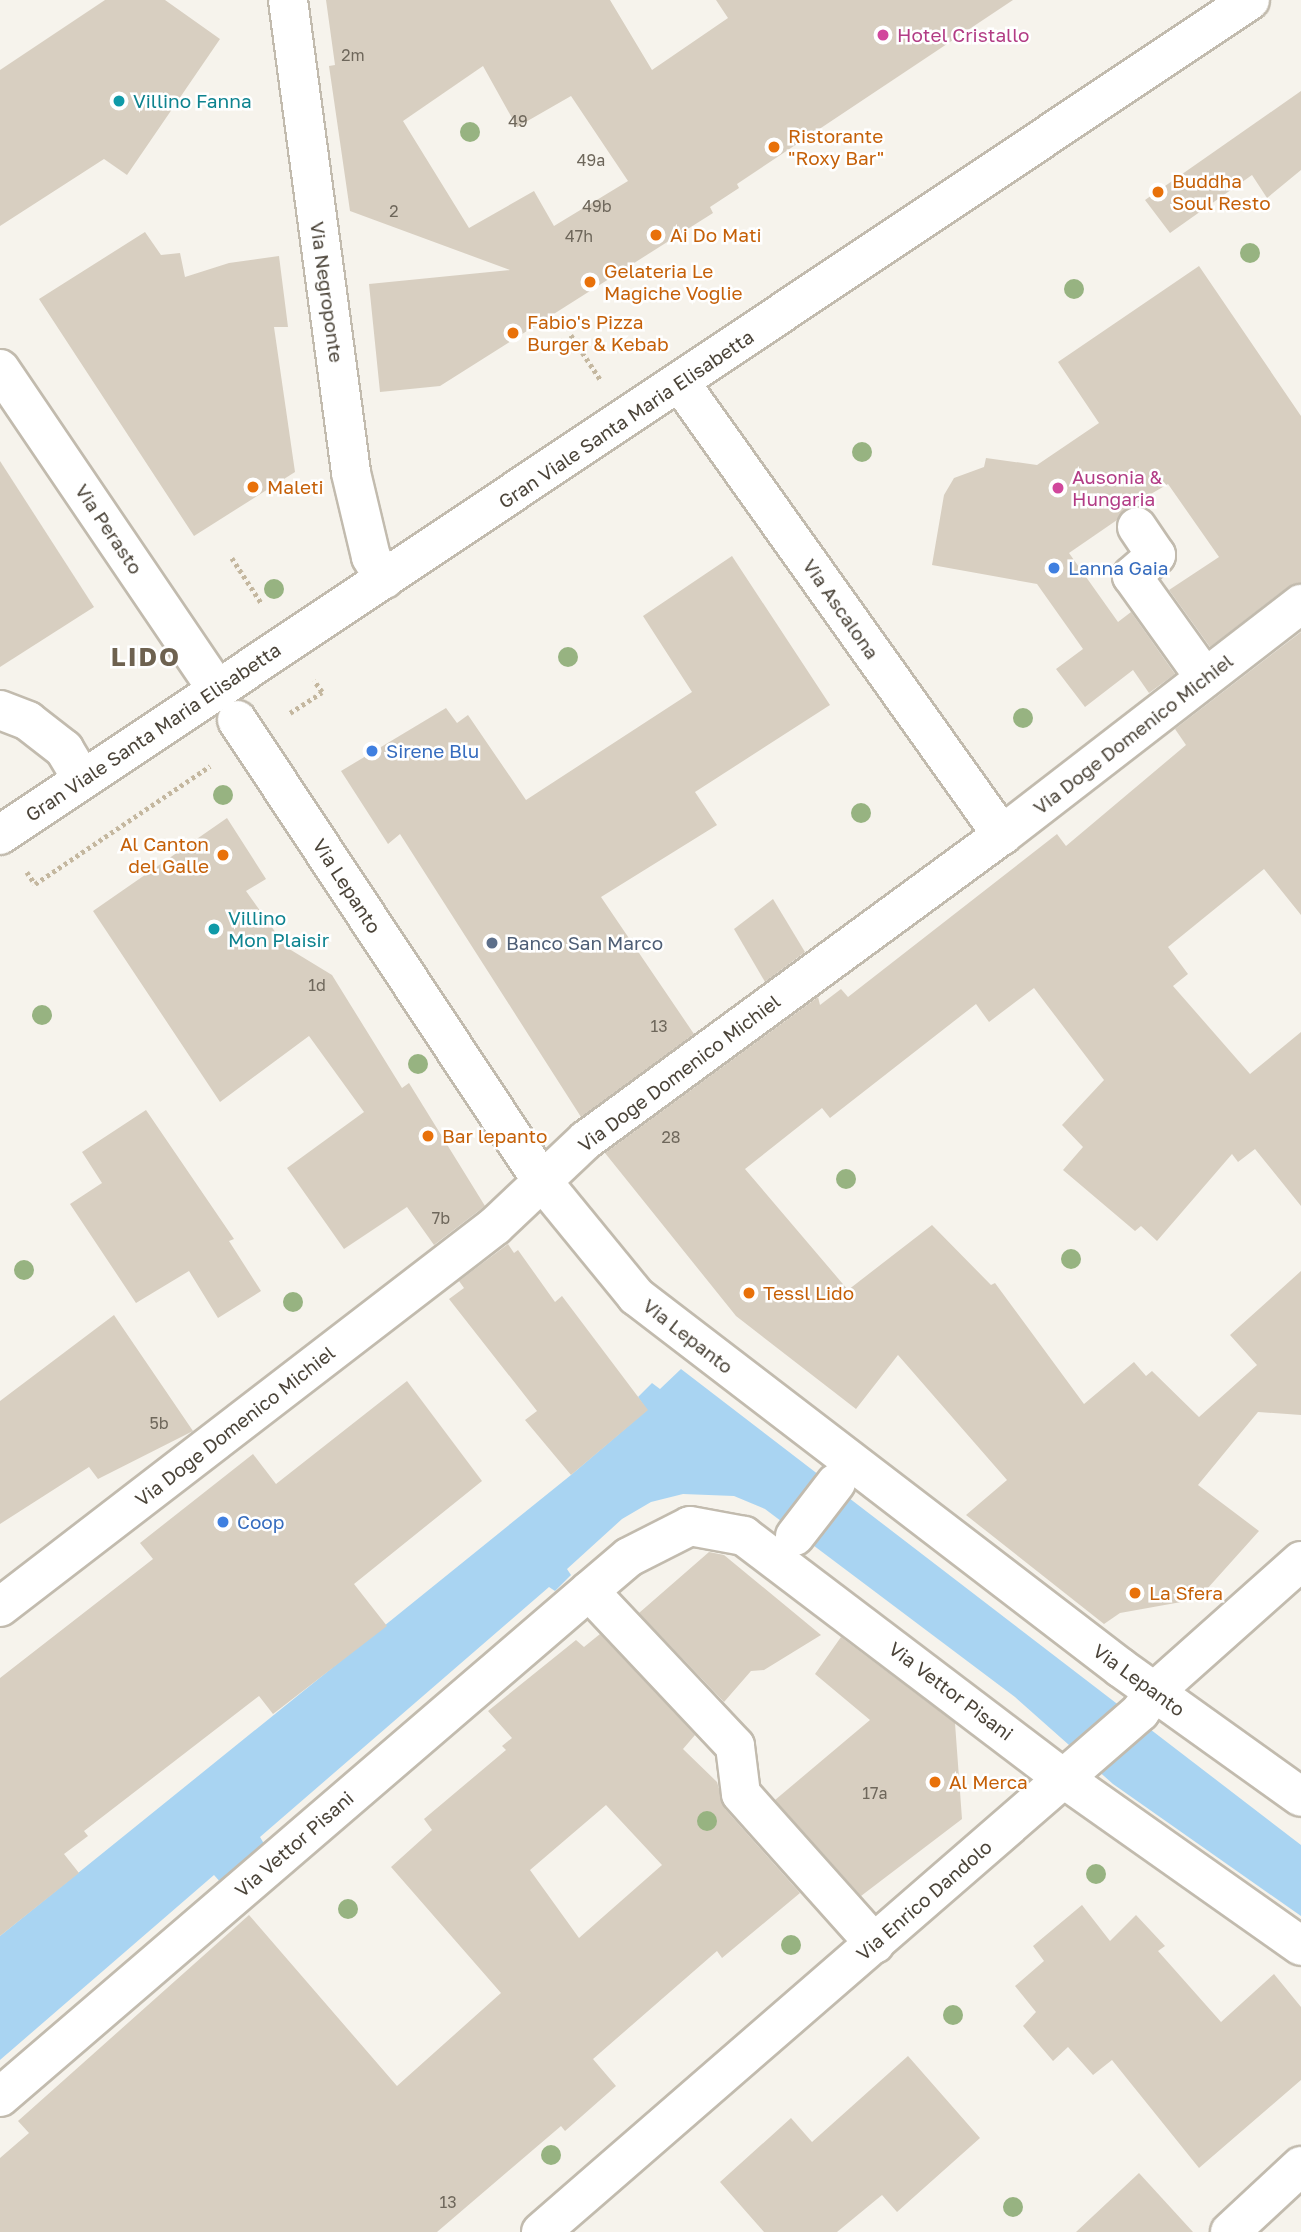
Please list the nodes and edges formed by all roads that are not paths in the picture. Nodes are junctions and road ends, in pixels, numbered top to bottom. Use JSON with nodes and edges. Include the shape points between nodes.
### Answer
{"nodes":[{"id":1,"x":288,"y":0,"type":"edge"},
{"id":2,"x":1250,"y":0,"type":"edge"},
{"id":3,"x":0,"y":369,"type":"edge"},
{"id":4,"x":681,"y":384,"type":"junction"},
{"id":5,"x":1137,"y":527,"type":"dead end"},
{"id":6,"x":384,"y":579,"type":"junction"},
{"id":7,"x":1301,"y":604,"type":"edge"},
{"id":8,"x":1205,"y":678,"type":"junction"},
{"id":9,"x":0,"y":710,"type":"edge"},
{"id":10,"x":235,"y":716,"type":"junction"},
{"id":11,"x":82,"y":779,"type":"junction"},
{"id":12,"x":1002,"y":835,"type":"junction"},
{"id":13,"x":11,"y":849,"type":"edge"},
{"id":14,"x":542,"y":1181,"type":"junction"},
{"id":15,"x":836,"y":1483,"type":"dead end"},
{"id":16,"x":795,"y":1536,"type":"dead end"},
{"id":17,"x":1301,"y":1562,"type":"edge"},
{"id":18,"x":589,"y":1591,"type":"junction"},
{"id":19,"x":0,"y":1607,"type":"edge"},
{"id":20,"x":1147,"y":1702,"type":"junction"},
{"id":21,"x":1073,"y":1769,"type":"junction"},
{"id":22,"x":1301,"y":1797,"type":"edge"},
{"id":23,"x":875,"y":1944,"type":"junction"},
{"id":24,"x":1301,"y":1946,"type":"edge"},
{"id":25,"x":0,"y":2097,"type":"edge"},
{"id":26,"x":1301,"y":2166,"type":"edge"},
{"id":27,"x":541,"y":2232,"type":"edge"},
{"id":28,"x":1230,"y":2232,"type":"edge"}],
"edges":[{"from":1,"to":6,"type":"street","name":"Via Negroponte","via":[[351,473],[371,557]]},
{"from":2,"to":4,"type":"street","name":"Gran Viale Santa Maria Elisabetta"},
{"from":3,"to":10,"type":"street","name":"Via Perasto"},
{"from":4,"to":6,"type":"street","name":"Gran Viale Santa Maria Elisabetta"},
{"from":4,"to":12,"type":"street","name":"Via Ascalona"},
{"from":5,"to":8,"type":"street","via":[[1156,555],[1132,576]]},
{"from":6,"to":10,"type":"street","name":"Gran Viale Santa Maria Elisabetta"},
{"from":7,"to":8,"type":"street","name":"Via Doge Domenico Michiel"},
{"from":8,"to":12,"type":"street","name":"Via Doge Domenico Michiel"},
{"from":9,"to":11,"type":"street","via":[[28,721],[64,749]]},
{"from":10,"to":11,"type":"street","name":"Gran Viale Santa Maria Elisabetta"},
{"from":10,"to":14,"type":"street","name":"Via Lepanto"},
{"from":11,"to":13,"type":"street","name":"Gran Viale Santa Maria Elisabetta"},
{"from":12,"to":14,"type":"street","name":"Via Doge Domenico Michiel","via":[[586,1140]]},
{"from":14,"to":19,"type":"street","name":"Via Doge Domenico Michiel","via":[[495,1226]]},
{"from":14,"to":20,"type":"street","name":"Via Lepanto","via":[[636,1296]]},
{"from":15,"to":16,"type":"street"},
{"from":17,"to":20,"type":"street","name":"Via Enrico Dandolo"},
{"from":18,"to":21,"type":"street","name":"Via Vettor Pisani","via":[[629,1557],[690,1526],[744,1536]]},
{"from":18,"to":23,"type":"street","via":[[735,1746],[741,1794]]},
{"from":18,"to":25,"type":"street","name":"Via Vettor Pisani"},
{"from":20,"to":21,"type":"street","name":"Via Enrico Dandolo"},
{"from":20,"to":22,"type":"street","name":"Via Lepanto"},
{"from":21,"to":23,"type":"street","name":"Via Enrico Dandolo"},
{"from":21,"to":24,"type":"street","name":"Via Vettor Pisani"},
{"from":23,"to":27,"type":"street","name":"Via Enrico Dandolo"},
{"from":26,"to":28,"type":"street"}]}
